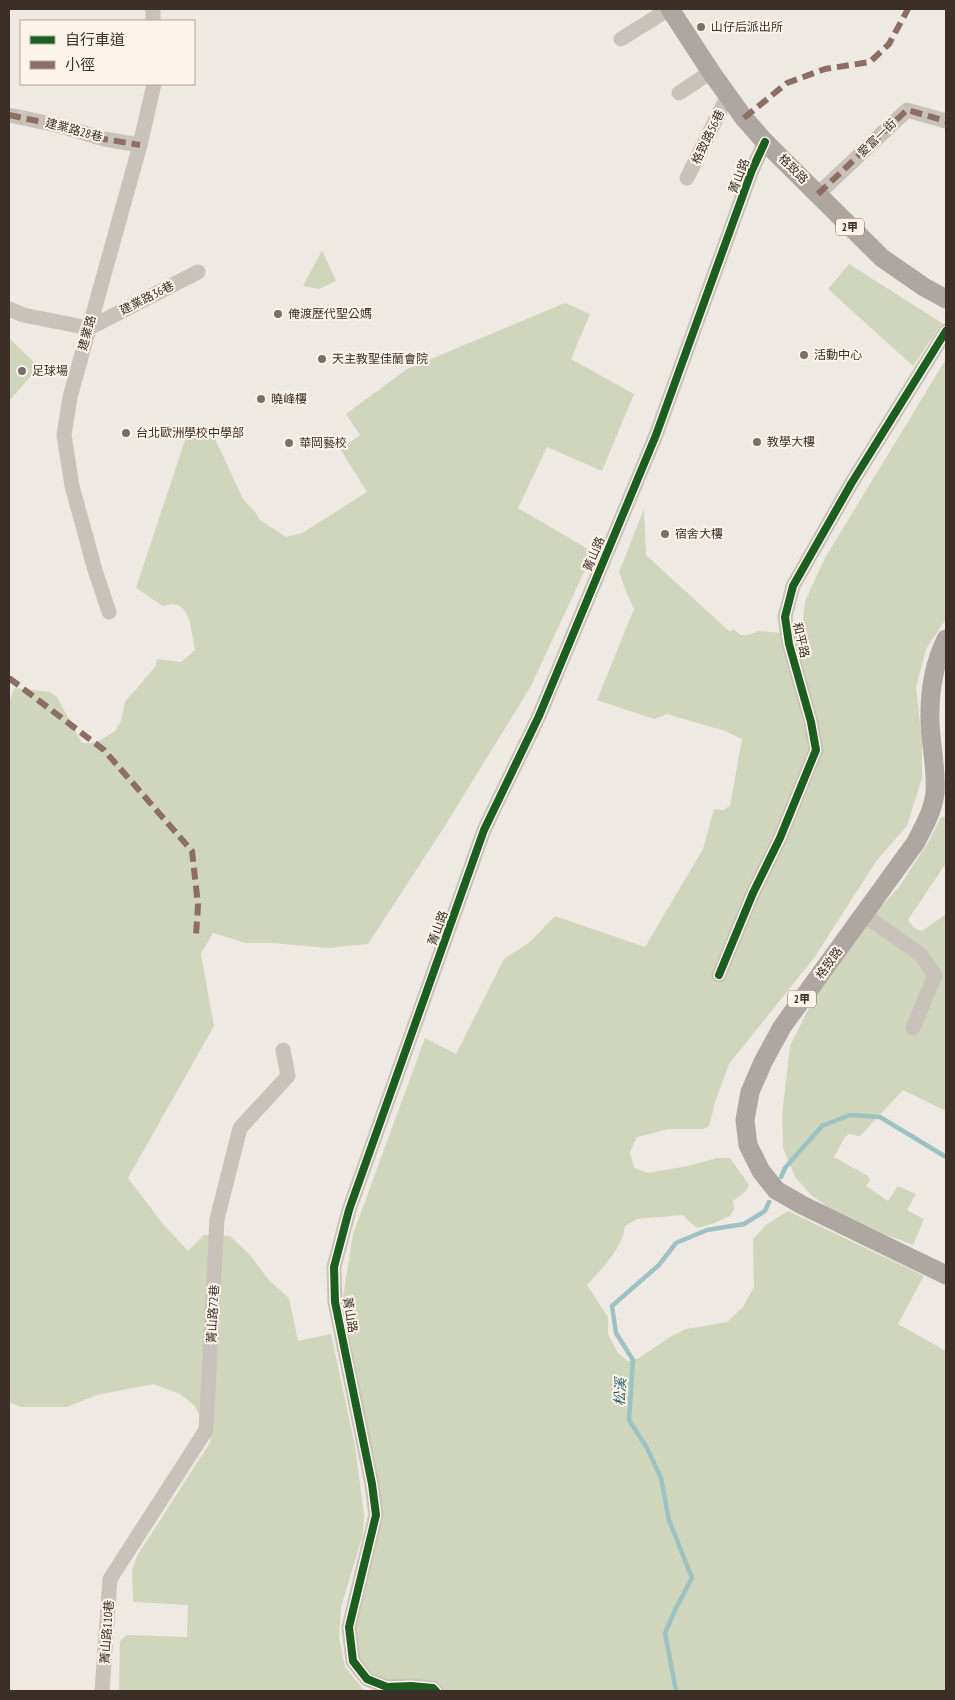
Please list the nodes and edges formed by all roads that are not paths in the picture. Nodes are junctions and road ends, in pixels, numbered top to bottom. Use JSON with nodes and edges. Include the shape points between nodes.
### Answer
{"nodes":[{"id":1,"x":669,"y":9,"type":"edge"},
{"id":2,"x":621,"y":39,"type":"dead end"},
{"id":3,"x":711,"y":72,"type":"junction"},
{"id":4,"x":154,"y":85,"type":"edge"},
{"id":5,"x":679,"y":93,"type":"dead end"},
{"id":6,"x":728,"y":95,"type":"junction"},
{"id":7,"x":9,"y":115,"type":"edge"},
{"id":8,"x":946,"y":121,"type":"edge"},
{"id":9,"x":765,"y":142,"type":"junction"},
{"id":10,"x":140,"y":145,"type":"junction"},
{"id":11,"x":687,"y":178,"type":"dead end"},
{"id":12,"x":818,"y":194,"type":"junction"},
{"id":13,"x":198,"y":272,"type":"dead end"},
{"id":14,"x":946,"y":299,"type":"edge"},
{"id":15,"x":9,"y":309,"type":"edge"},
{"id":16,"x":89,"y":328,"type":"junction"},
{"id":17,"x":946,"y":331,"type":"edge"},
{"id":18,"x":109,"y":612,"type":"dead end"},
{"id":19,"x":946,"y":639,"type":"edge"},
{"id":20,"x":864,"y":915,"type":"junction"},
{"id":21,"x":719,"y":975,"type":"dead end"},
{"id":22,"x":914,"y":1028,"type":"dead end"},
{"id":23,"x":283,"y":1050,"type":"dead end"},
{"id":24,"x":946,"y":1276,"type":"edge"},
{"id":25,"x":114,"y":1573,"type":"joint"},
{"id":26,"x":102,"y":1691,"type":"edge"},
{"id":27,"x":436,"y":1691,"type":"edge"}],
"edges":[{"from":1,"to":2,"type":"street"},
{"from":1,"to":3,"type":"main road","name":"格致路","number":"2甲"},
{"from":3,"to":5,"type":"street"},
{"from":3,"to":6,"type":"main road","name":"格致路","number":"2甲"},
{"from":4,"to":10,"type":"street","name":"建業路"},
{"from":6,"to":9,"type":"main road","name":"格致路","number":"2甲"},
{"from":6,"to":11,"type":"street","name":"格致路56巷"},
{"from":7,"to":10,"type":"street","name":"建業路28巷"},
{"from":8,"to":12,"type":"street","name":"愛富一街","via":[[907,110]]},
{"from":9,"to":12,"type":"main road","name":"格致路","number":"2甲"},
{"from":9,"to":27,"type":"street","name":"菁山路","via":[[656,435],[538,716],[484,830],[349,1210],[334,1267],[335,1302],[376,1515],[350,1626],[352,1661],[367,1679],[387,1688],[410,1686]]},
{"from":10,"to":16,"type":"street","name":"建業路"},
{"from":12,"to":14,"type":"main road","name":"格致路","number":"2甲","via":[[882,258]]},
{"from":13,"to":16,"type":"street","name":"建業路36巷"},
{"from":15,"to":16,"type":"street","via":[[23,315]]},
{"from":16,"to":18,"type":"street","name":"建業路","via":[[70,398],[64,435],[72,486]]},
{"from":17,"to":21,"type":"street","name":"和平路","via":[[850,484],[794,586],[785,617],[816,750]]},
{"from":19,"to":20,"type":"main road","name":"格致路","number":"2甲","via":[[937,660],[931,698],[935,793],[930,814],[916,842]]},
{"from":20,"to":22,"type":"street","via":[[920,954],[934,975]]},
{"from":20,"to":24,"type":"main road","name":"格致路","number":"2甲","via":[[782,1027],[762,1062],[750,1092],[745,1120],[748,1145],[760,1172],[776,1190]]},
{"from":23,"to":25,"type":"street","name":"菁山路72巷","via":[[288,1076],[240,1128],[218,1219],[206,1430]]},
{"from":25,"to":26,"type":"street","name":"菁山路110巷","via":[[110,1579]]}]}
